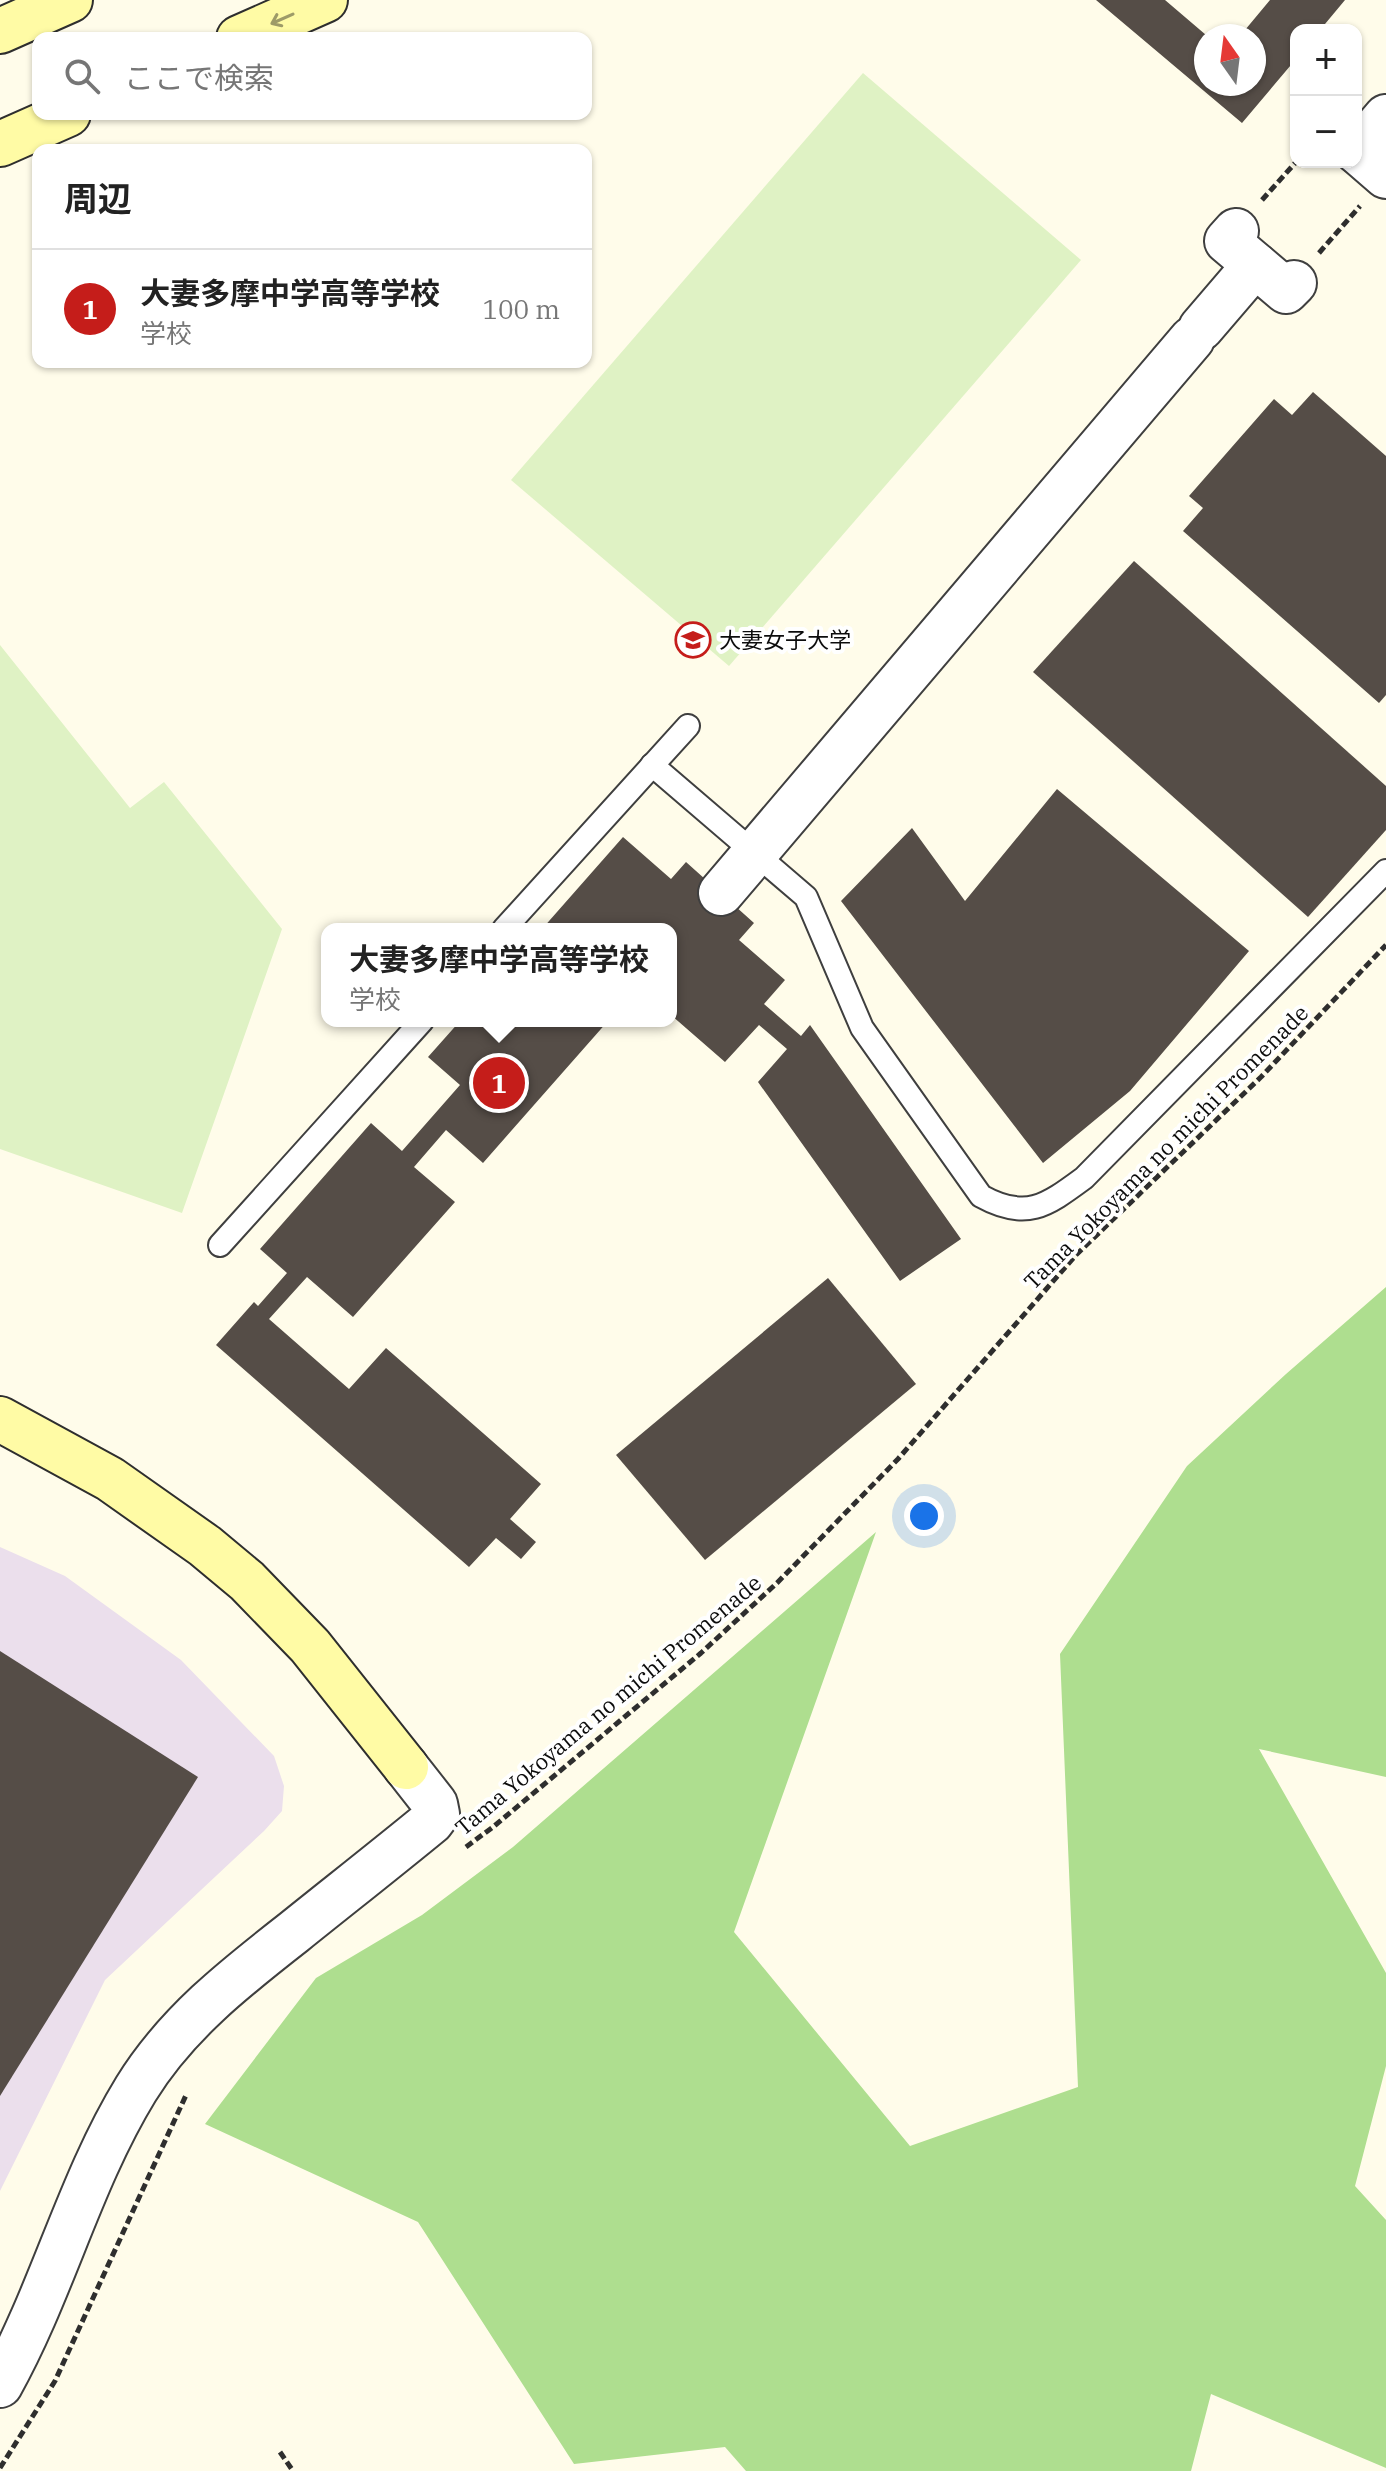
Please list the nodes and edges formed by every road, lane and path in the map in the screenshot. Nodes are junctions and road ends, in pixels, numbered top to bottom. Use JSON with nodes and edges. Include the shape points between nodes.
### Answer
{"nodes":[{"id":1,"x":70,"y":0,"type":"edge"},
{"id":2,"x":325,"y":0,"type":"edge"},
{"id":3,"x":0,"y":31,"type":"edge"},
{"id":4,"x":253,"y":32,"type":"edge"},
{"id":5,"x":1386,"y":117,"type":"edge"},
{"id":6,"x":54,"y":120,"type":"edge"},
{"id":7,"x":0,"y":144,"type":"edge"},
{"id":8,"x":1293,"y":168,"type":"edge"},
{"id":9,"x":1373,"y":168,"type":"edge"},
{"id":10,"x":1246,"y":248,"type":"junction"},
{"id":11,"x":1294,"y":283,"type":"joint"},
{"id":12,"x":688,"y":726,"type":"dead end"},
{"id":13,"x":652,"y":765,"type":"junction"},
{"id":14,"x":756,"y":852,"type":"junction"},
{"id":15,"x":1386,"y":871,"type":"edge"},
{"id":16,"x":721,"y":893,"type":"dead end"},
{"id":17,"x":509,"y":923,"type":"edge"},
{"id":18,"x":1386,"y":945,"type":"edge"},
{"id":19,"x":417,"y":1027,"type":"edge"},
{"id":20,"x":220,"y":1245,"type":"dead end"},
{"id":21,"x":0,"y":1419,"type":"edge"},
{"id":22,"x":457,"y":1854,"type":"dead end"},
{"id":23,"x":188,"y":2091,"type":"dead end"},
{"id":24,"x":0,"y":2385,"type":"edge"},
{"id":25,"x":280,"y":2452,"type":"dead end"},
{"id":26,"x":0,"y":2468,"type":"edge"},
{"id":27,"x":293,"y":2471,"type":"edge"}],
"edges":[{"from":1,"to":3,"type":"street"},
{"from":2,"to":4,"type":"street","one_way":true},
{"from":5,"to":9,"type":"street"},
{"from":6,"to":7,"type":"street"},
{"from":8,"to":10,"type":"path"},
{"from":9,"to":11,"type":"path"},
{"from":10,"to":11,"type":"street","via":[[1286,291]]},
{"from":10,"to":14,"type":"street","via":[[1196,334]]},
{"from":12,"to":13,"type":"lane"},
{"from":13,"to":14,"type":"lane"},
{"from":13,"to":17,"type":"lane"},
{"from":14,"to":15,"type":"lane","via":[[806,897],[862,1028],[981,1196],[999,1206],[1025,1210],[1054,1201],[1084,1178]]},
{"from":14,"to":16,"type":"street"},
{"from":18,"to":22,"type":"path","name":"Tama Yokoyama no michi Promenade","via":[[1261,1077],[1076,1255],[898,1459],[777,1583],[701,1653]]},
{"from":19,"to":20,"type":"lane"},
{"from":21,"to":24,"type":"street","via":[[110,1479],[247,1581],[310,1646],[435,1804],[437,1814],[226,1986],[177,2033],[110,2135],[23,2345]]},
{"from":23,"to":26,"type":"path","via":[[55,2381]]},
{"from":25,"to":27,"type":"path"}]}
